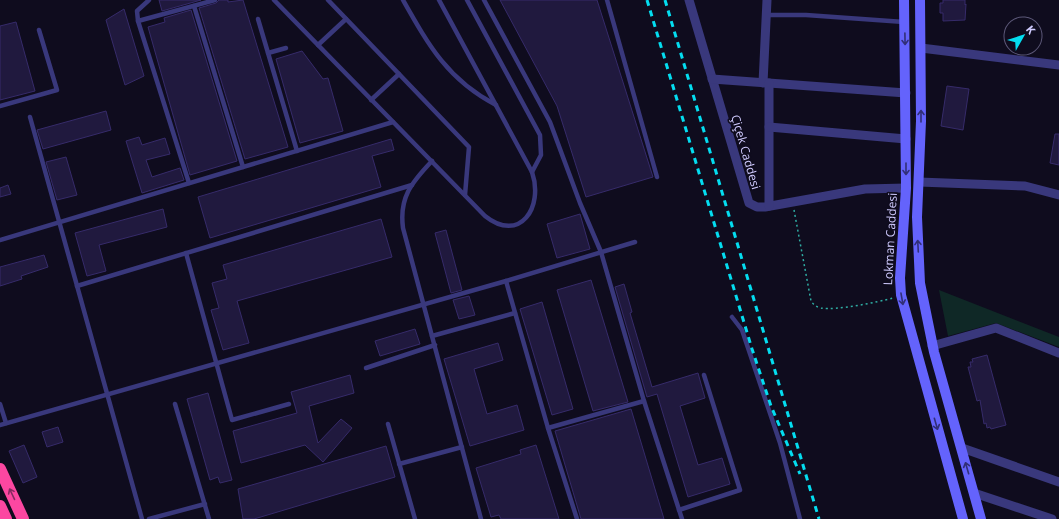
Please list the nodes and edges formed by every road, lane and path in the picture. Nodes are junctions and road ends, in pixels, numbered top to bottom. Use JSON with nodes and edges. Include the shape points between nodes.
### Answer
{"nodes":[{"id":1,"x":149,"y":0,"type":"edge"},
{"id":2,"x":215,"y":0,"type":"edge"},
{"id":3,"x":274,"y":0,"type":"edge"},
{"id":4,"x":328,"y":0,"type":"edge"},
{"id":5,"x":403,"y":0,"type":"edge"},
{"id":6,"x":438,"y":0,"type":"edge"},
{"id":7,"x":467,"y":0,"type":"edge"},
{"id":8,"x":484,"y":0,"type":"edge"},
{"id":9,"x":606,"y":0,"type":"edge"},
{"id":10,"x":689,"y":0,"type":"edge"},
{"id":11,"x":767,"y":0,"type":"edge"},
{"id":12,"x":904,"y":0,"type":"edge"},
{"id":13,"x":920,"y":0,"type":"edge"},
{"id":14,"x":194,"y":6,"type":"junction"},
{"id":15,"x":766,"y":15,"type":"junction"},
{"id":16,"x":258,"y":19,"type":"dead end"},
{"id":17,"x":346,"y":19,"type":"junction"},
{"id":18,"x":138,"y":22,"type":"junction"},
{"id":19,"x":905,"y":22,"type":"junction"},
{"id":20,"x":39,"y":30,"type":"dead end"},
{"id":21,"x":318,"y":45,"type":"junction"},
{"id":22,"x":286,"y":48,"type":"dead end"},
{"id":23,"x":921,"y":48,"type":"junction"},
{"id":24,"x":268,"y":53,"type":"junction"},
{"id":25,"x":1059,"y":66,"type":"edge"},
{"id":26,"x":399,"y":74,"type":"junction"},
{"id":27,"x":712,"y":79,"type":"junction"},
{"id":28,"x":766,"y":83,"type":"junction"},
{"id":29,"x":906,"y":94,"type":"junction"},
{"id":30,"x":371,"y":100,"type":"junction"},
{"id":31,"x":496,"y":105,"type":"junction"},
{"id":32,"x":0,"y":106,"type":"edge"},
{"id":33,"x":30,"y":117,"type":"dead end"},
{"id":34,"x":393,"y":122,"type":"junction"},
{"id":35,"x":769,"y":127,"type":"junction"},
{"id":36,"x":906,"y":138,"type":"junction"},
{"id":37,"x":297,"y":150,"type":"junction"},
{"id":38,"x":432,"y":161,"type":"junction"},
{"id":39,"x":243,"y":167,"type":"junction"},
{"id":40,"x":532,"y":172,"type":"junction"},
{"id":41,"x":657,"y":177,"type":"dead end"},
{"id":42,"x":919,"y":182,"type":"junction"},
{"id":43,"x":189,"y":183,"type":"junction"},
{"id":44,"x":412,"y":185,"type":"junction"},
{"id":45,"x":906,"y":188,"type":"junction"},
{"id":46,"x":465,"y":195,"type":"junction"},
{"id":47,"x":1059,"y":195,"type":"edge"},
{"id":48,"x":792,"y":202,"type":"junction"},
{"id":49,"x":770,"y":206,"type":"junction"},
{"id":50,"x":59,"y":222,"type":"junction"},
{"id":51,"x":0,"y":240,"type":"edge"},
{"id":52,"x":635,"y":242,"type":"dead end"},
{"id":53,"x":602,"y":252,"type":"junction"},
{"id":54,"x":186,"y":253,"type":"junction"},
{"id":55,"x":506,"y":281,"type":"junction"},
{"id":56,"x":77,"y":286,"type":"junction"},
{"id":57,"x":901,"y":295,"type":"junction"},
{"id":58,"x":424,"y":304,"type":"junction"},
{"id":59,"x":516,"y":313,"type":"junction"},
{"id":60,"x":732,"y":317,"type":"dead end"},
{"id":61,"x":432,"y":336,"type":"junction"},
{"id":62,"x":434,"y":345,"type":"junction"},
{"id":63,"x":932,"y":346,"type":"junction"},
{"id":64,"x":1059,"y":352,"type":"edge"},
{"id":65,"x":216,"y":363,"type":"junction"},
{"id":66,"x":366,"y":368,"type":"dead end"},
{"id":67,"x":704,"y":375,"type":"dead end"},
{"id":68,"x":107,"y":394,"type":"junction"},
{"id":69,"x":644,"y":401,"type":"junction"},
{"id":70,"x":0,"y":404,"type":"edge"},
{"id":71,"x":175,"y":404,"type":"dead end"},
{"id":72,"x":289,"y":404,"type":"dead end"},
{"id":73,"x":6,"y":423,"type":"junction"},
{"id":74,"x":388,"y":424,"type":"dead end"},
{"id":75,"x":0,"y":425,"type":"edge"},
{"id":76,"x":548,"y":428,"type":"junction"},
{"id":77,"x":462,"y":447,"type":"junction"},
{"id":78,"x":962,"y":448,"type":"junction"},
{"id":79,"x":399,"y":464,"type":"junction"},
{"id":80,"x":0,"y":469,"type":"edge"},
{"id":81,"x":1059,"y":482,"type":"edge"},
{"id":82,"x":974,"y":493,"type":"junction"},
{"id":83,"x":205,"y":504,"type":"junction"},
{"id":84,"x":0,"y":506,"type":"edge"},
{"id":85,"x":679,"y":510,"type":"junction"},
{"id":86,"x":6,"y":519,"type":"edge"},
{"id":87,"x":23,"y":519,"type":"edge"},
{"id":88,"x":142,"y":519,"type":"edge"},
{"id":89,"x":149,"y":519,"type":"edge"},
{"id":90,"x":209,"y":519,"type":"edge"},
{"id":91,"x":415,"y":519,"type":"edge"},
{"id":92,"x":481,"y":519,"type":"edge"},
{"id":93,"x":577,"y":519,"type":"edge"},
{"id":94,"x":682,"y":519,"type":"edge"},
{"id":95,"x":800,"y":519,"type":"edge"},
{"id":96,"x":963,"y":519,"type":"edge"},
{"id":97,"x":981,"y":519,"type":"edge"},
{"id":98,"x":1052,"y":519,"type":"edge"}],
"edges":[{"from":1,"to":18,"type":"lane","via":[[137,10]]},
{"from":2,"to":14,"type":"lane"},
{"from":3,"to":21,"type":"lane"},
{"from":4,"to":17,"type":"lane"},
{"from":5,"to":31,"type":"lane","via":[[441,62],[467,87]]},
{"from":6,"to":31,"type":"lane"},
{"from":7,"to":40,"type":"lane","via":[[540,135],[541,155]]},
{"from":8,"to":53,"type":"lane","via":[[550,122],[580,203]]},
{"from":9,"to":41,"type":"lane"},
{"from":10,"to":27,"type":"street","name":"Çiçek Caddesi"},
{"from":11,"to":15,"type":"street"},
{"from":12,"to":19,"type":"street","name":"Lokman Caddesi"},
{"from":13,"to":23,"type":"street"},
{"from":14,"to":18,"type":"lane"},
{"from":14,"to":39,"type":"lane"},
{"from":15,"to":19,"type":"lane"},
{"from":15,"to":28,"type":"street"},
{"from":16,"to":24,"type":"lane"},
{"from":17,"to":21,"type":"lane"},
{"from":17,"to":26,"type":"lane"},
{"from":18,"to":43,"type":"lane"},
{"from":19,"to":29,"type":"street","name":"Lokman Caddesi","one_way":true},
{"from":20,"to":32,"type":"lane","via":[[57,90]]},
{"from":21,"to":30,"type":"lane"},
{"from":22,"to":24,"type":"lane"},
{"from":23,"to":25,"type":"street"},
{"from":42,"to":23,"type":"street","one_way":true},
{"from":24,"to":37,"type":"lane"},
{"from":26,"to":30,"type":"lane"},
{"from":26,"to":46,"type":"lane","via":[[469,146]]},
{"from":27,"to":28,"type":"street"},
{"from":27,"to":49,"type":"street","name":"Çiçek Caddesi","via":[[749,203],[757,207]]},
{"from":28,"to":29,"type":"street"},
{"from":28,"to":35,"type":"street"},
{"from":29,"to":36,"type":"street","name":"Lokman Caddesi"},
{"from":30,"to":34,"type":"lane"},
{"from":31,"to":40,"type":"lane"},
{"from":33,"to":50,"type":"lane"},
{"from":34,"to":37,"type":"lane"},
{"from":34,"to":38,"type":"lane"},
{"from":35,"to":36,"type":"street"},
{"from":35,"to":49,"type":"street"},
{"from":36,"to":45,"type":"street","name":"Lokman Caddesi","one_way":true},
{"from":37,"to":39,"type":"lane"},
{"from":38,"to":44,"type":"lane"},
{"from":38,"to":46,"type":"lane"},
{"from":39,"to":43,"type":"lane"},
{"from":40,"to":46,"type":"lane","via":[[536,186],[535,204],[528,216],[517,224],[496,223],[485,216]]},
{"from":42,"to":47,"type":"street","via":[[1025,186]]},
{"from":63,"to":42,"type":"street","one_way":true,"via":[[918,261]]},
{"from":43,"to":50,"type":"lane"},
{"from":44,"to":54,"type":"lane"},
{"from":44,"to":58,"type":"lane","via":[[404,200],[402,220]]},
{"from":45,"to":48,"type":"street","name":"Çiçek Caddesi","via":[[866,189]]},
{"from":45,"to":57,"type":"street","name":"Lokman Caddesi"},
{"from":48,"to":49,"type":"street","name":"Çiçek Caddesi"},
{"from":48,"to":57,"type":"path","via":[[810,301],[818,307],[829,308],[875,303]]},
{"from":50,"to":51,"type":"lane"},
{"from":50,"to":56,"type":"lane"},
{"from":52,"to":53,"type":"lane"},
{"from":53,"to":55,"type":"lane"},
{"from":53,"to":69,"type":"lane"},
{"from":54,"to":56,"type":"lane"},
{"from":54,"to":65,"type":"lane"},
{"from":55,"to":58,"type":"lane"},
{"from":55,"to":59,"type":"lane"},
{"from":56,"to":68,"type":"lane"},
{"from":57,"to":96,"type":"street","name":"Lokman Caddesi","one_way":true},
{"from":58,"to":61,"type":"lane"},
{"from":58,"to":65,"type":"lane"},
{"from":59,"to":61,"type":"lane"},
{"from":59,"to":76,"type":"lane"},
{"from":60,"to":95,"type":"lane","via":[[742,330],[780,443]]},
{"from":61,"to":62,"type":"lane"},
{"from":62,"to":66,"type":"lane"},
{"from":62,"to":77,"type":"lane"},
{"from":63,"to":64,"type":"street","via":[[996,328]]},
{"from":63,"to":78,"type":"street"},
{"from":65,"to":68,"type":"lane"},
{"from":65,"to":72,"type":"lane","via":[[232,420]]},
{"from":67,"to":85,"type":"lane","via":[[740,490]]},
{"from":68,"to":73,"type":"lane"},
{"from":68,"to":88,"type":"lane"},
{"from":69,"to":76,"type":"lane"},
{"from":69,"to":85,"type":"lane"},
{"from":70,"to":73,"type":"lane"},
{"from":71,"to":83,"type":"lane"},
{"from":73,"to":75,"type":"lane"},
{"from":74,"to":79,"type":"lane"},
{"from":76,"to":93,"type":"lane"},
{"from":77,"to":79,"type":"lane"},
{"from":77,"to":92,"type":"lane"},
{"from":78,"to":81,"type":"street"},
{"from":82,"to":78,"type":"street","one_way":true},
{"from":79,"to":91,"type":"lane"},
{"from":87,"to":80,"type":"highway","one_way":true},
{"from":82,"to":97,"type":"street"},
{"from":82,"to":98,"type":"street"},
{"from":83,"to":89,"type":"lane"},
{"from":83,"to":90,"type":"lane"},
{"from":84,"to":86,"type":"highway"},
{"from":85,"to":94,"type":"lane"}]}
